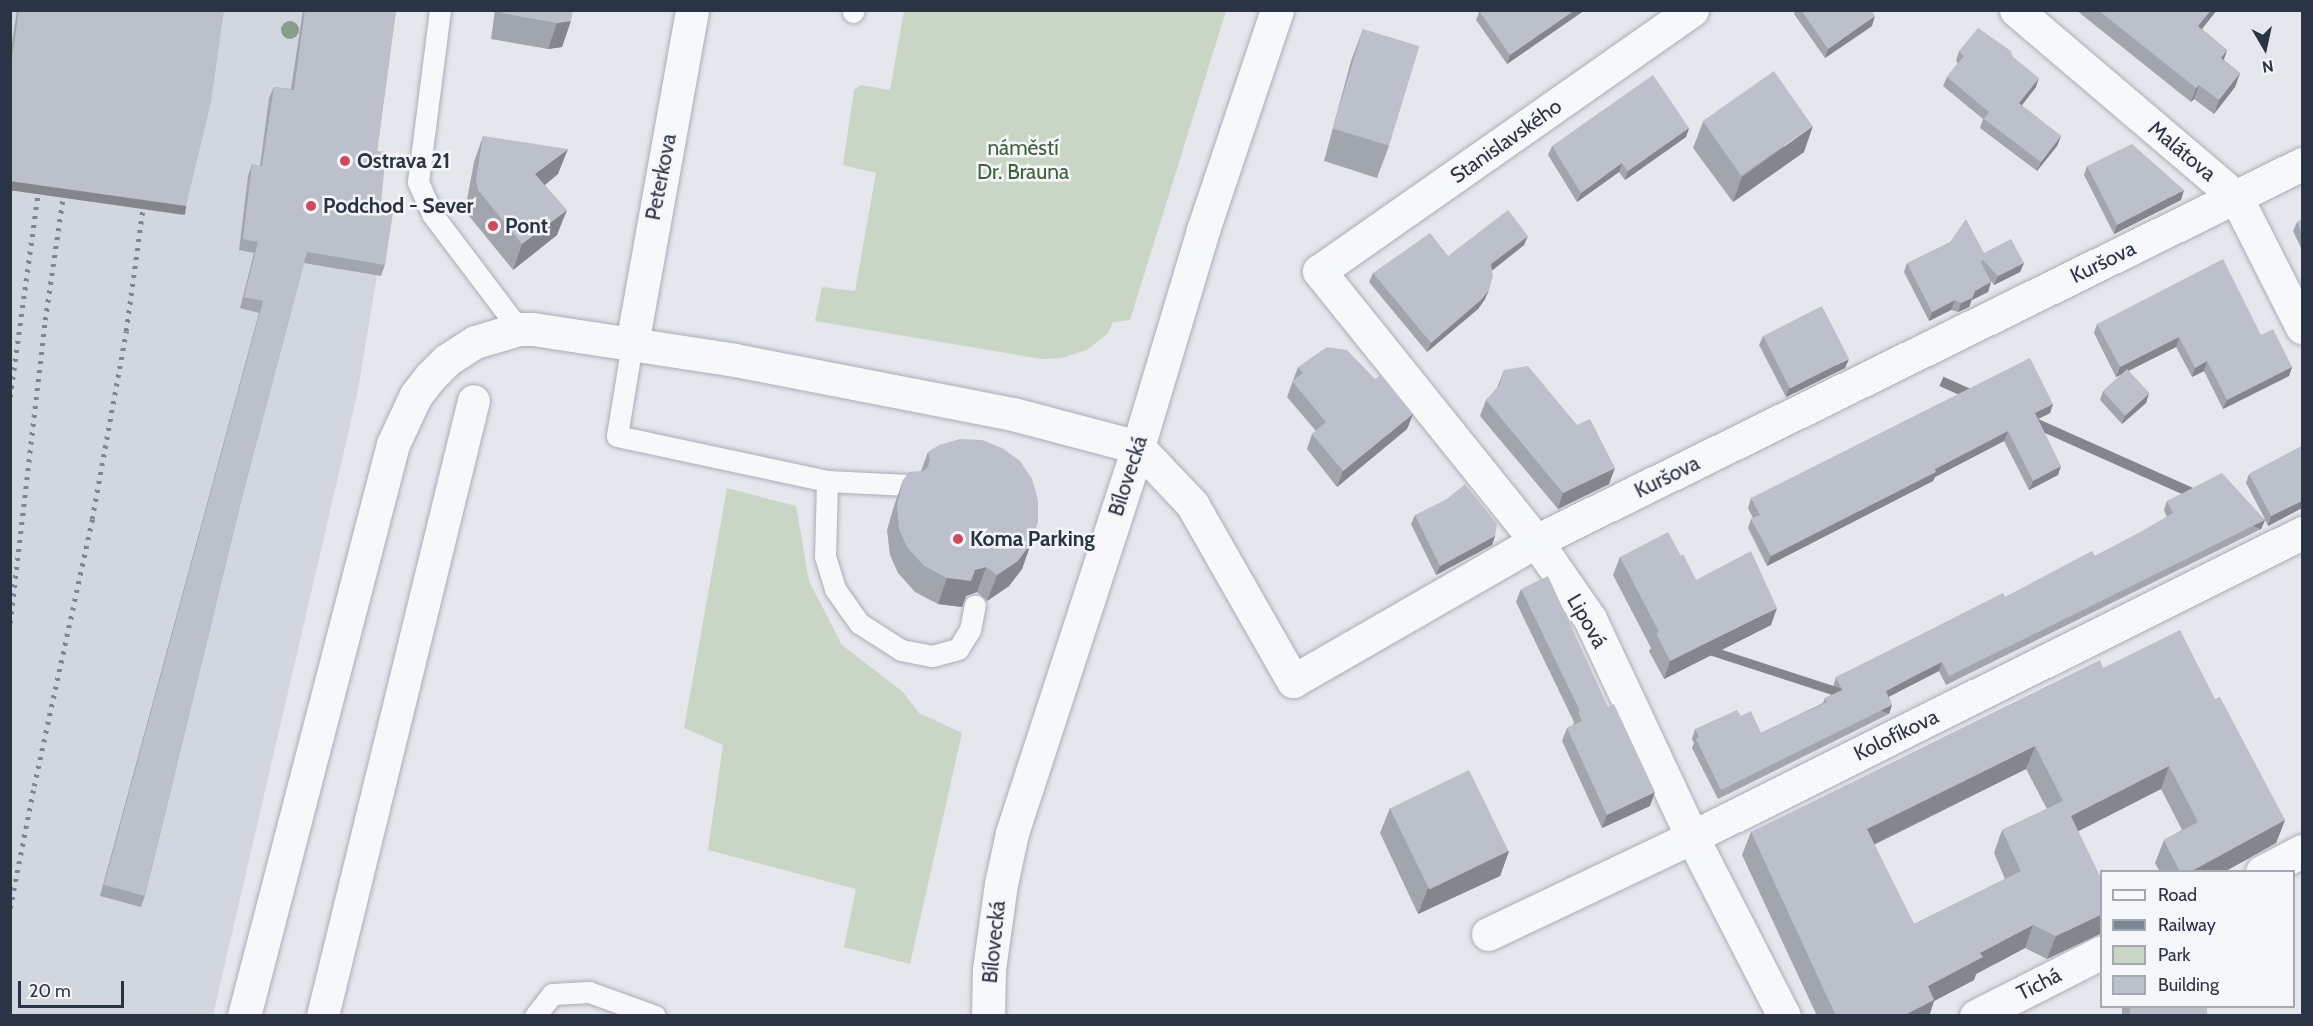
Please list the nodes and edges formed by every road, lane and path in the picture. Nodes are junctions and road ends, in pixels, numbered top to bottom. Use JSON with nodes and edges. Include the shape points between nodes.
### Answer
{"nodes":[{"id":1,"x":440,"y":10,"type":"edge"},
{"id":2,"x":692,"y":10,"type":"edge"},
{"id":3,"x":1277,"y":10,"type":"edge"},
{"id":4,"x":1692,"y":10,"type":"edge"},
{"id":5,"x":2016,"y":10,"type":"edge"},
{"id":6,"x":2302,"y":164,"type":"edge"},
{"id":7,"x":2236,"y":197,"type":"junction"},
{"id":8,"x":1319,"y":271,"type":"joint"},
{"id":9,"x":2302,"y":327,"type":"edge"},
{"id":10,"x":519,"y":329,"type":"junction"},
{"id":11,"x":632,"y":344,"type":"junction"},
{"id":12,"x":474,"y":401,"type":"dead end"},
{"id":13,"x":1138,"y":447,"type":"junction"},
{"id":14,"x":826,"y":481,"type":"junction"},
{"id":15,"x":908,"y":485,"type":"edge"},
{"id":16,"x":2302,"y":533,"type":"edge"},
{"id":17,"x":1536,"y":541,"type":"junction"},
{"id":18,"x":975,"y":605,"type":"dead end"},
{"id":19,"x":1692,"y":837,"type":"junction"},
{"id":20,"x":2302,"y":851,"type":"edge"},
{"id":21,"x":2266,"y":870,"type":"edge"},
{"id":22,"x":1488,"y":934,"type":"dead end"},
{"id":23,"x":2100,"y":953,"type":"edge"},
{"id":24,"x":244,"y":1016,"type":"edge"},
{"id":25,"x":323,"y":1016,"type":"edge"},
{"id":26,"x":535,"y":1016,"type":"edge"},
{"id":27,"x":656,"y":1016,"type":"edge"},
{"id":28,"x":988,"y":1016,"type":"edge"},
{"id":29,"x":1784,"y":1016,"type":"edge"},
{"id":30,"x":1976,"y":1016,"type":"edge"}],
"edges":[{"from":1,"to":10,"type":"lane","via":[[418,182],[432,214]]},
{"from":2,"to":11,"type":"street","name":"Peterkova"},
{"from":3,"to":13,"type":"street","name":"Bílovecká","via":[[1203,230]]},
{"from":4,"to":8,"type":"street","name":"Stanislavského"},
{"from":5,"to":7,"type":"street","name":"Malátova"},
{"from":6,"to":7,"type":"street","name":"Kuršova"},
{"from":7,"to":9,"type":"street","name":"Malátova"},
{"from":7,"to":17,"type":"street","name":"Kuršova"},
{"from":8,"to":17,"type":"street","name":"Lipová"},
{"from":10,"to":11,"type":"street"},
{"from":10,"to":24,"type":"street","via":[[474,342],[447,360],[416,395],[393,444]]},
{"from":11,"to":13,"type":"street","via":[[1013,414]]},
{"from":11,"to":14,"type":"lane","via":[[617,436]]},
{"from":12,"to":25,"type":"street"},
{"from":13,"to":17,"type":"street","name":"Kuršova","via":[[1192,504],[1293,681]]},
{"from":13,"to":28,"type":"street","name":"Bílovecká","via":[[1012,833],[989,969]]},
{"from":14,"to":15,"type":"lane"},
{"from":14,"to":18,"type":"lane","via":[[825,556],[836,589],[859,623],[901,650],[932,656],[958,649],[970,630]]},
{"from":16,"to":19,"type":"street","name":"Kolofíkova"},
{"from":17,"to":19,"type":"street","name":"Lipová","via":[[1590,619]]},
{"from":19,"to":22,"type":"street","name":"Kolofíkova"},
{"from":19,"to":29,"type":"street","name":"Lipová"},
{"from":20,"to":21,"type":"street"},
{"from":23,"to":30,"type":"street","name":"Tichá"},
{"from":26,"to":27,"type":"lane","via":[[552,994],[589,992]]}]}
